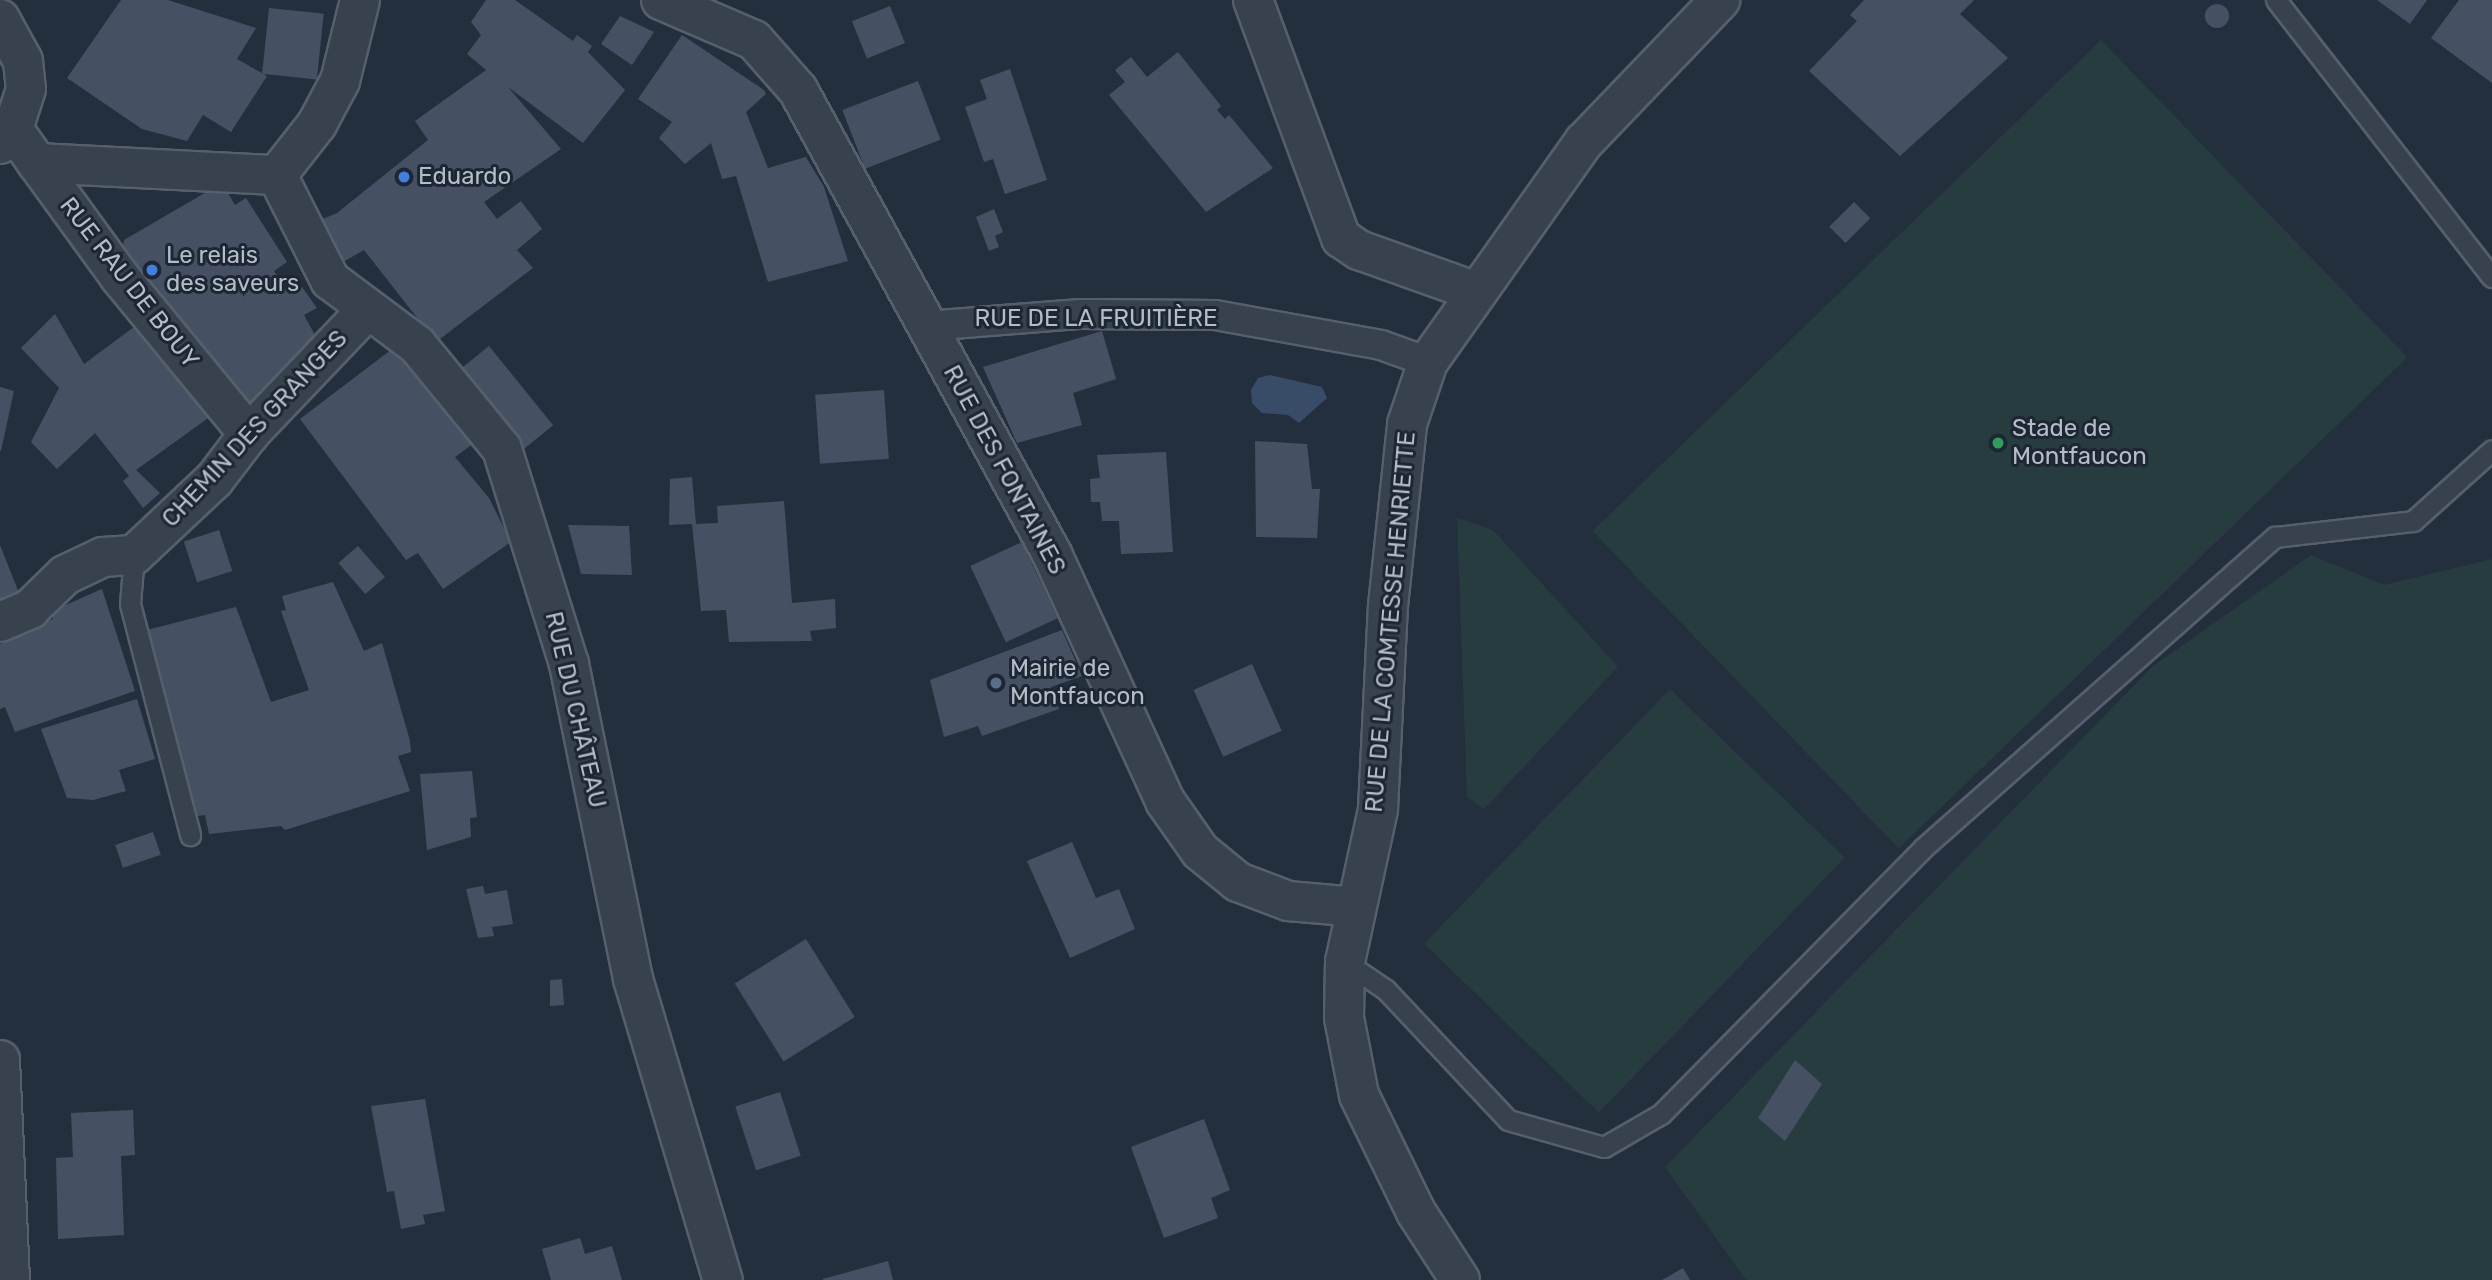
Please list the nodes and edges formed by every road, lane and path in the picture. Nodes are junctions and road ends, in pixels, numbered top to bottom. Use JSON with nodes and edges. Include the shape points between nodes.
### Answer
{"nodes":[{"id":1,"x":360,"y":0,"type":"edge"},
{"id":2,"x":661,"y":0,"type":"edge"},
{"id":3,"x":1253,"y":0,"type":"edge"},
{"id":4,"x":1720,"y":0,"type":"edge"},
{"id":5,"x":2276,"y":0,"type":"edge"},
{"id":6,"x":0,"y":19,"type":"edge"},
{"id":7,"x":6,"y":136,"type":"edge"},
{"id":8,"x":37,"y":163,"type":"junction"},
{"id":9,"x":278,"y":175,"type":"junction"},
{"id":10,"x":2492,"y":277,"type":"edge"},
{"id":11,"x":1476,"y":292,"type":"junction"},
{"id":12,"x":366,"y":311,"type":"junction"},
{"id":13,"x":927,"y":326,"type":"junction"},
{"id":14,"x":1428,"y":362,"type":"junction"},
{"id":15,"x":249,"y":434,"type":"junction"},
{"id":16,"x":2492,"y":450,"type":"edge"},
{"id":17,"x":134,"y":555,"type":"junction"},
{"id":18,"x":0,"y":622,"type":"edge"},
{"id":19,"x":190,"y":835,"type":"dead end"},
{"id":20,"x":1356,"y":907,"type":"junction"},
{"id":21,"x":1345,"y":962,"type":"junction"},
{"id":22,"x":0,"y":1060,"type":"edge"},
{"id":23,"x":10,"y":1280,"type":"edge"},
{"id":24,"x":723,"y":1280,"type":"edge"},
{"id":25,"x":1460,"y":1280,"type":"edge"}],
"edges":[{"from":1,"to":9,"type":"street","via":[[340,81],[317,124]]},
{"from":2,"to":13,"type":"street","name":"RUE DES FONTAINES","via":[[754,40],[798,90]]},
{"from":3,"to":11,"type":"street","via":[[1341,239],[1359,250]]},
{"from":4,"to":11,"type":"street","name":"RUE DE LA COMTESSE HENRIETTE","via":[[1584,142]]},
{"from":5,"to":10,"type":"lane"},
{"from":6,"to":7,"type":"street","via":[[23,61],[26,89]]},
{"from":7,"to":8,"type":"street","name":"RUE RAU DE BOUY"},
{"from":8,"to":9,"type":"street"},
{"from":8,"to":15,"type":"street","name":"RUE RAU DE BOUY","via":[[119,276]]},
{"from":9,"to":12,"type":"street","name":"RUE DU CHÂTEAU","via":[[330,279]]},
{"from":11,"to":14,"type":"street","name":"RUE DE LA COMTESSE HENRIETTE"},
{"from":12,"to":15,"type":"street","name":"CHEMIN DES GRANGES"},
{"from":12,"to":24,"type":"street","name":"RUE DU CHÂTEAU","via":[[417,345],[502,449],[569,664],[633,979]]},
{"from":13,"to":14,"type":"street","name":"RUE DE LA FRUITIÈRE","via":[[1081,314],[1215,315],[1381,345]]},
{"from":13,"to":20,"type":"street","name":"RUE DES FONTAINES","via":[[1052,554],[1165,801],[1200,851],[1238,882],[1288,901]]},
{"from":14,"to":20,"type":"street","name":"RUE DE LA COMTESSE HENRIETTE","via":[[1406,424],[1388,606],[1378,809]]},
{"from":15,"to":17,"type":"street","name":"CHEMIN DES GRANGES","via":[[214,480]]},
{"from":16,"to":21,"type":"lane","via":[[2413,521],[2275,537],[1923,848],[1661,1114],[1604,1147],[1508,1120],[1386,990]]},
{"from":17,"to":18,"type":"street","via":[[103,557],[65,576],[30,609]]},
{"from":17,"to":19,"type":"lane","via":[[130,604]]},
{"from":20,"to":21,"type":"street","name":"RUE DE LA COMTESSE HENRIETTE"},
{"from":21,"to":25,"type":"street","name":"RUE DE LA COMTESSE HENRIETTE","via":[[1344,1018],[1359,1095],[1416,1212]]},
{"from":22,"to":23,"type":"street"}]}
